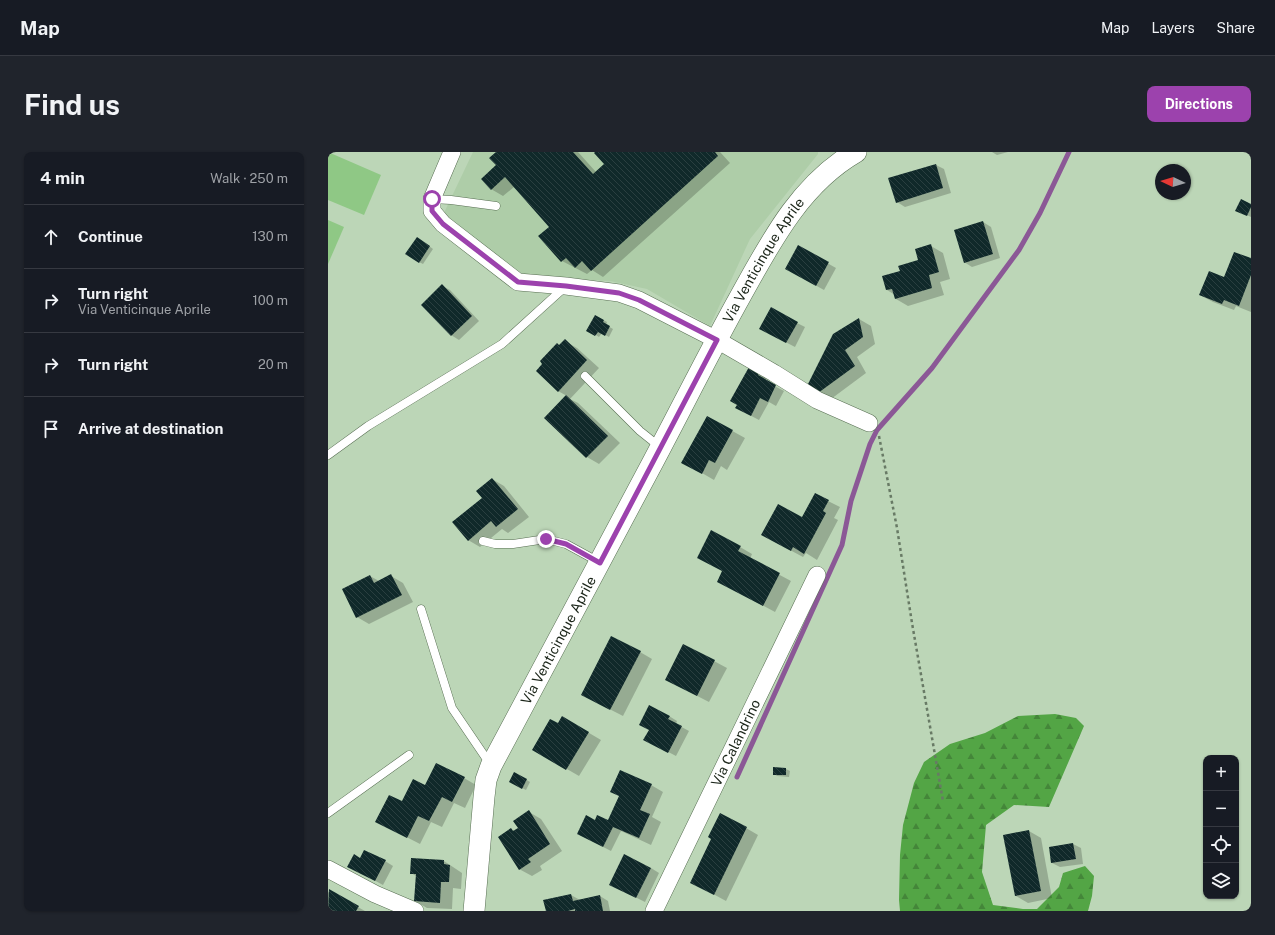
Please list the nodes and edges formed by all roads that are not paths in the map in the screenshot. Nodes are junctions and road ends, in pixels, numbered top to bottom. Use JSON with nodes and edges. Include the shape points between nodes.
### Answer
{"nodes":[{"id":1,"x":452,"y":152,"type":"edge"},
{"id":2,"x":856,"y":152,"type":"edge"},
{"id":3,"x":432,"y":199,"type":"junction"},
{"id":4,"x":496,"y":206,"type":"dead end"},
{"id":5,"x":566,"y":286,"type":"junction"},
{"id":6,"x":717,"y":340,"type":"junction"},
{"id":7,"x":585,"y":376,"type":"dead end"},
{"id":8,"x":869,"y":423,"type":"road end"},
{"id":9,"x":661,"y":448,"type":"junction"},
{"id":10,"x":328,"y":455,"type":"edge"},
{"id":11,"x":483,"y":541,"type":"dead end"},
{"id":12,"x":600,"y":563,"type":"junction"},
{"id":13,"x":817,"y":575,"type":"dead end"},
{"id":14,"x":421,"y":609,"type":"dead end"},
{"id":15,"x":409,"y":755,"type":"dead end"},
{"id":16,"x":491,"y":766,"type":"junction"},
{"id":17,"x":328,"y":813,"type":"edge"},
{"id":18,"x":328,"y":869,"type":"edge"},
{"id":19,"x":415,"y":911,"type":"edge"},
{"id":20,"x":474,"y":911,"type":"edge"},
{"id":21,"x":654,"y":911,"type":"edge"}],
"edges":[{"from":1,"to":3,"type":"street"},
{"from":2,"to":6,"type":"street","name":"Via Venticinque Aprile","via":[[828,172],[798,203],[762,258]]},
{"from":3,"to":4,"type":"lane"},
{"from":3,"to":5,"type":"street","via":[[432,211],[443,224],[518,282]]},
{"from":5,"to":6,"type":"street","via":[[619,293],[639,300]]},
{"from":5,"to":10,"type":"lane","via":[[502,344],[368,426]]},
{"from":6,"to":8,"type":"street","via":[[817,400]]},
{"from":6,"to":9,"type":"street","name":"Via Venticinque Aprile"},
{"from":7,"to":9,"type":"lane","via":[[640,431]]},
{"from":9,"to":12,"type":"street","name":"Via Venticinque Aprile"},
{"from":11,"to":12,"type":"lane","via":[[513,544],[546,539],[566,544]]},
{"from":12,"to":16,"type":"street","name":"Via Venticinque Aprile"},
{"from":13,"to":21,"type":"street","name":"Via Calandrino"},
{"from":14,"to":16,"type":"lane","via":[[452,708]]},
{"from":15,"to":17,"type":"lane"},
{"from":16,"to":20,"type":"street","name":"Via Venticinque Aprile","via":[[484,797]]},
{"from":18,"to":19,"type":"street","via":[[375,894]]}]}
